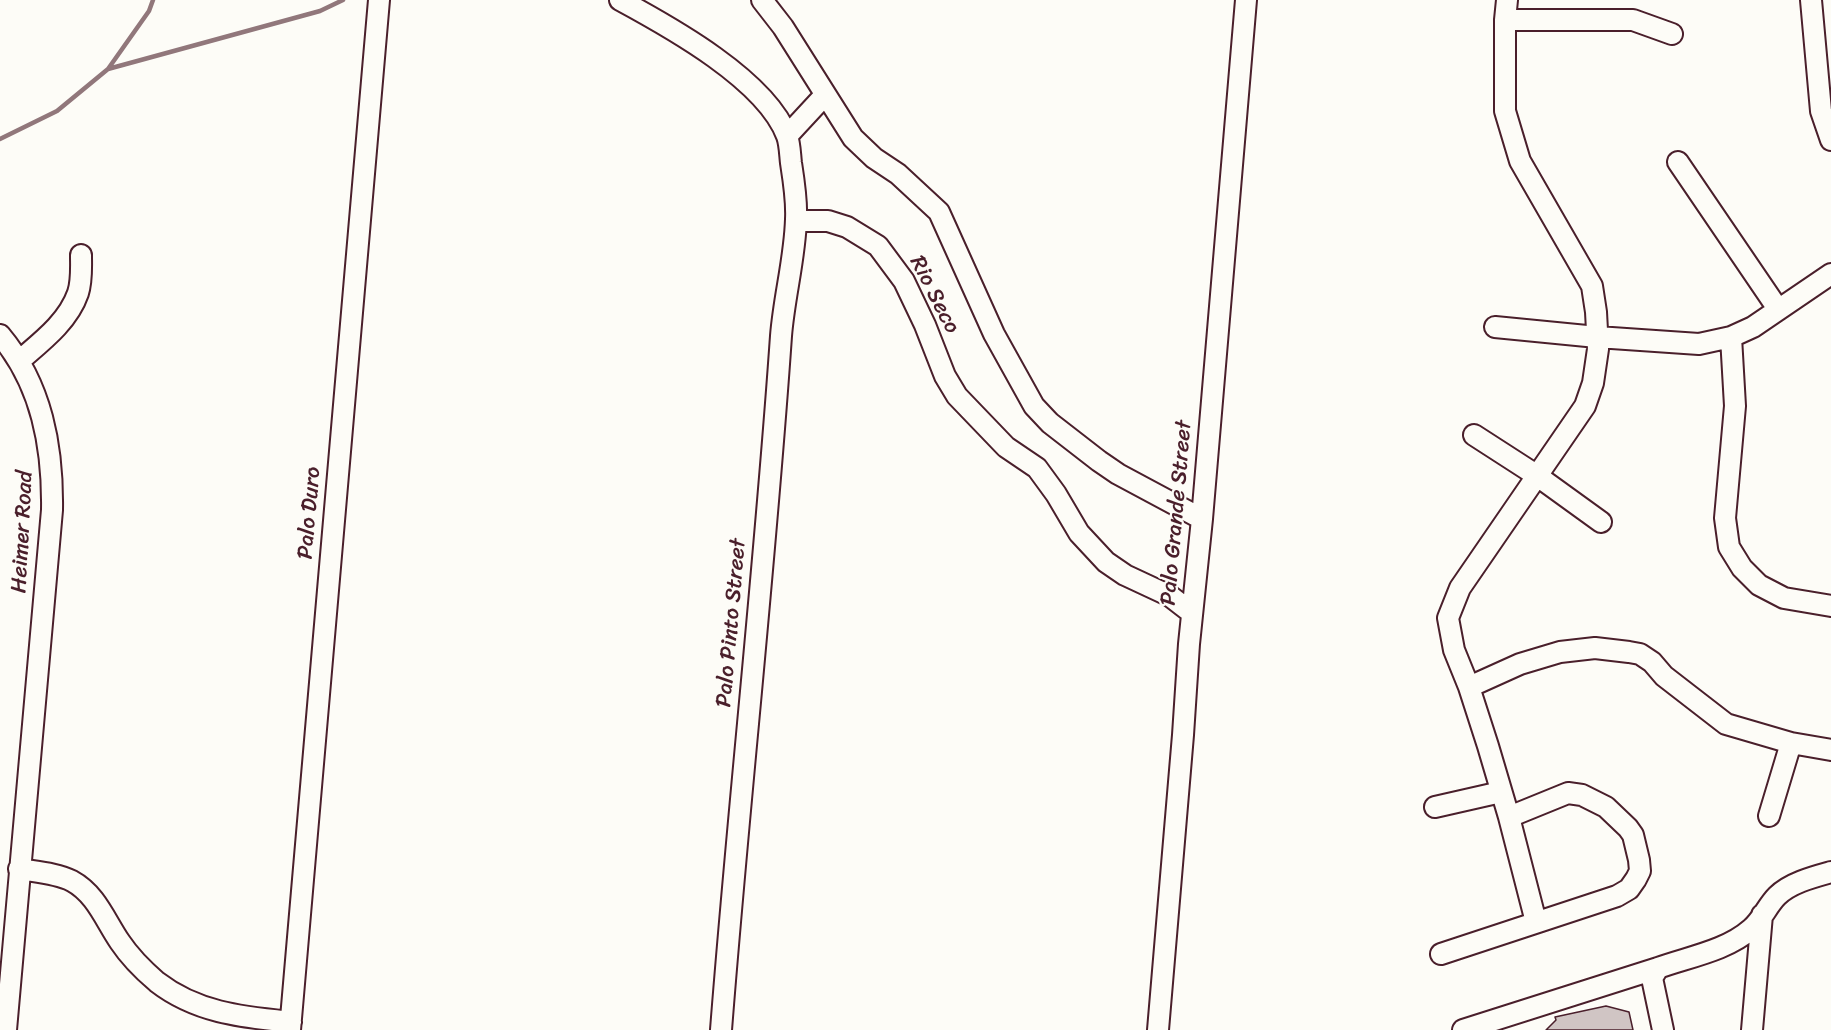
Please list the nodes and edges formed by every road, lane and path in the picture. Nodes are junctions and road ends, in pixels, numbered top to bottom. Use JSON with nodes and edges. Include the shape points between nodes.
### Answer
{"nodes":[{"id":1,"x":379,"y":0,"type":"edge"},
{"id":2,"x":620,"y":0,"type":"edge"},
{"id":3,"x":762,"y":0,"type":"edge"},
{"id":4,"x":1246,"y":0,"type":"edge"},
{"id":5,"x":1508,"y":0,"type":"edge"},
{"id":6,"x":1818,"y":4,"type":"edge"},
{"id":7,"x":1505,"y":20,"type":"junction"},
{"id":8,"x":1672,"y":34,"type":"dead end"},
{"id":9,"x":825,"y":95,"type":"junction"},
{"id":10,"x":787,"y":136,"type":"junction"},
{"id":11,"x":1831,"y":140,"type":"edge"},
{"id":12,"x":1678,"y":162,"type":"dead end"},
{"id":13,"x":796,"y":221,"type":"junction"},
{"id":14,"x":81,"y":255,"type":"dead end"},
{"id":15,"x":1831,"y":274,"type":"edge"},
{"id":16,"x":1778,"y":309,"type":"junction"},
{"id":17,"x":1495,"y":327,"type":"dead end"},
{"id":18,"x":0,"y":335,"type":"edge"},
{"id":19,"x":1596,"y":337,"type":"junction"},
{"id":20,"x":1731,"y":337,"type":"junction"},
{"id":21,"x":19,"y":361,"type":"junction"},
{"id":22,"x":1474,"y":435,"type":"dead end"},
{"id":23,"x":1536,"y":475,"type":"junction"},
{"id":24,"x":1202,"y":519,"type":"junction"},
{"id":25,"x":1600,"y":522,"type":"dead end"},
{"id":26,"x":1831,"y":606,"type":"edge"},
{"id":27,"x":1192,"y":614,"type":"junction"},
{"id":28,"x":1469,"y":687,"type":"junction"},
{"id":29,"x":1791,"y":743,"type":"junction"},
{"id":30,"x":1831,"y":750,"type":"edge"},
{"id":31,"x":1501,"y":792,"type":"junction"},
{"id":32,"x":1435,"y":807,"type":"dead end"},
{"id":33,"x":1769,"y":816,"type":"dead end"},
{"id":34,"x":1509,"y":817,"type":"junction"},
{"id":35,"x":18,"y":869,"type":"junction"},
{"id":36,"x":1831,"y":872,"type":"edge"},
{"id":37,"x":1762,"y":915,"type":"junction"},
{"id":38,"x":1536,"y":922,"type":"junction"},
{"id":39,"x":1441,"y":954,"type":"dead end"},
{"id":40,"x":6,"y":967,"type":"edge"},
{"id":41,"x":1658,"y":968,"type":"junction"},
{"id":42,"x":291,"y":1026,"type":"edge"},
{"id":43,"x":1468,"y":1029,"type":"edge"},
{"id":44,"x":6,"y":1030,"type":"edge"},
{"id":45,"x":721,"y":1030,"type":"edge"},
{"id":46,"x":1158,"y":1030,"type":"edge"},
{"id":47,"x":1663,"y":1030,"type":"edge"},
{"id":48,"x":1752,"y":1030,"type":"edge"}],
"edges":[{"from":1,"to":42,"type":"street","name":"Palo Duro"},
{"from":2,"to":10,"type":"street","via":[[697,46],[744,80],[769,105]]},
{"from":3,"to":9,"type":"street","name":"Rio Seco"},
{"from":4,"to":24,"type":"street","name":"Palo Grande Street"},
{"from":5,"to":7,"type":"street"},
{"from":6,"to":11,"type":"street","via":[[1821,111]]},
{"from":7,"to":8,"type":"street","via":[[1633,20]]},
{"from":7,"to":19,"type":"street","via":[[1505,111],[1520,161],[1592,286]]},
{"from":9,"to":10,"type":"street"},
{"from":9,"to":24,"type":"street","name":"Rio Seco","via":[[853,138],[939,212],[994,334],[1034,406],[1050,423],[1118,474]]},
{"from":10,"to":13,"type":"street"},
{"from":12,"to":16,"type":"street"},
{"from":13,"to":27,"type":"street","name":"Rio Seco","via":[[828,221],[847,227],[878,246],[904,281],[957,396],[1006,447],[1037,468],[1079,532],[1106,562],[1170,596]]},
{"from":13,"to":45,"type":"street","name":"Palo Pinto Street","via":[[782,329]]},
{"from":14,"to":21,"type":"street","via":[[78,294],[66,315]]},
{"from":15,"to":16,"type":"street"},
{"from":16,"to":20,"type":"street"},
{"from":17,"to":19,"type":"street"},
{"from":18,"to":21,"type":"street","name":"Heimer Road"},
{"from":19,"to":20,"type":"street","via":[[1699,344]]},
{"from":19,"to":23,"type":"street","via":[[1593,383],[1585,406]]},
{"from":20,"to":26,"type":"street","via":[[1735,406],[1725,518],[1729,547],[1759,585],[1784,598]]},
{"from":21,"to":35,"type":"street","name":"Heimer Road","via":[[44,422],[52,474],[52,510]]},
{"from":22,"to":23,"type":"street"},
{"from":23,"to":25,"type":"street"},
{"from":23,"to":28,"type":"street","via":[[1460,588],[1448,618],[1454,650]]},
{"from":24,"to":27,"type":"street","name":"Palo Grande Street"},
{"from":27,"to":46,"type":"street","name":"Palo Grande Street"},
{"from":28,"to":29,"type":"street","via":[[1520,664],[1560,652],[1595,648],[1629,652],[1652,662],[1664,676],[1726,724]]},
{"from":28,"to":31,"type":"street"},
{"from":29,"to":30,"type":"street"},
{"from":29,"to":33,"type":"street"},
{"from":31,"to":32,"type":"street"},
{"from":31,"to":34,"type":"street"},
{"from":34,"to":38,"type":"street"},
{"from":34,"to":38,"type":"street","via":[[1568,793],[1582,795],[1606,807],[1633,835],[1640,871],[1629,889]]},
{"from":35,"to":40,"type":"street","name":"Heimer Road"},
{"from":35,"to":42,"type":"street","via":[[56,875],[81,886],[131,956],[173,993],[207,1009]]},
{"from":36,"to":37,"type":"street","via":[[1808,878],[1778,895]]},
{"from":37,"to":41,"type":"street","via":[[1752,929],[1718,948]]},
{"from":37,"to":48,"type":"street"},
{"from":38,"to":39,"type":"street"},
{"from":40,"to":44,"type":"street","name":"Heimer Road"},
{"from":41,"to":43,"type":"street"},
{"from":41,"to":47,"type":"street","via":[[1652,978]]}]}
